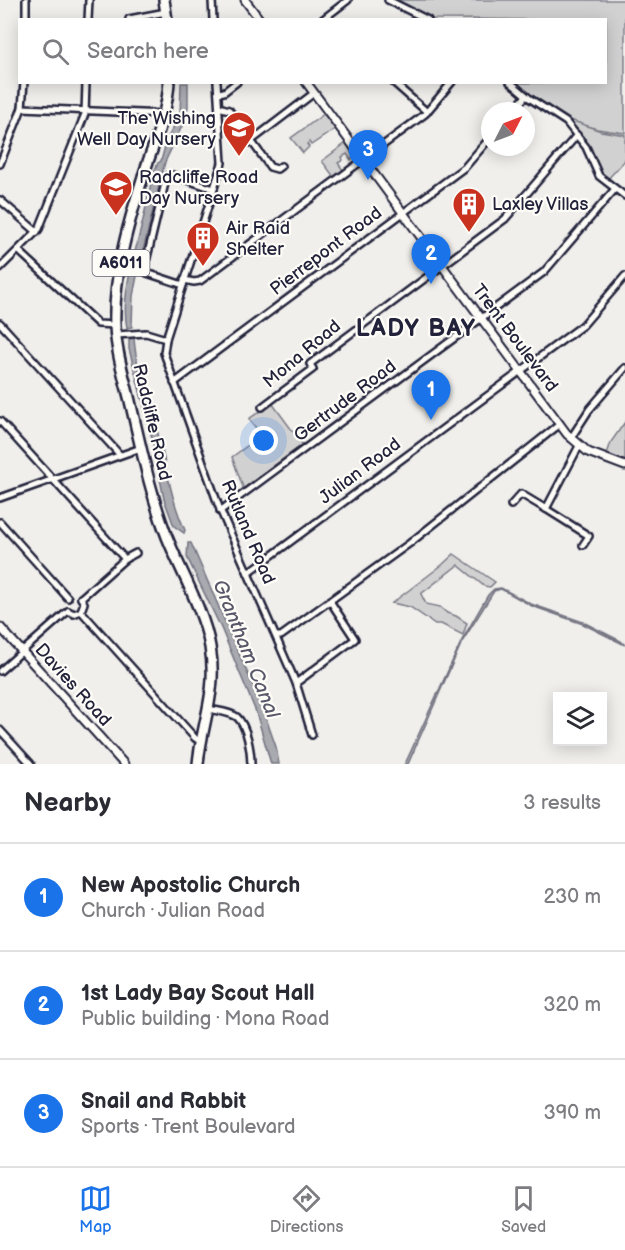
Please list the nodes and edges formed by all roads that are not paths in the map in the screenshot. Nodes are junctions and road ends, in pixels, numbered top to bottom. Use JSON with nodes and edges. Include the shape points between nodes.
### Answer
{"nodes":[{"id":1,"x":26,"y":0,"type":"edge"},
{"id":2,"x":88,"y":0,"type":"edge"},
{"id":3,"x":164,"y":0,"type":"edge"},
{"id":4,"x":212,"y":0,"type":"edge"},
{"id":5,"x":256,"y":0,"type":"edge"},
{"id":6,"x":348,"y":0,"type":"edge"},
{"id":7,"x":388,"y":0,"type":"edge"},
{"id":8,"x":247,"y":3,"type":"edge"},
{"id":9,"x":166,"y":16,"type":"edge"},
{"id":10,"x":26,"y":18,"type":"edge"},
{"id":11,"x":88,"y":18,"type":"edge"},
{"id":12,"x":148,"y":18,"type":"edge"},
{"id":13,"x":213,"y":18,"type":"edge"},
{"id":14,"x":258,"y":18,"type":"edge"},
{"id":15,"x":325,"y":18,"type":"edge"},
{"id":16,"x":424,"y":18,"type":"edge"},
{"id":17,"x":24,"y":84,"type":"edge"},
{"id":18,"x":86,"y":84,"type":"edge"},
{"id":19,"x":169,"y":84,"type":"edge"},
{"id":20,"x":217,"y":84,"type":"edge"},
{"id":21,"x":234,"y":84,"type":"edge"},
{"id":22,"x":307,"y":84,"type":"edge"},
{"id":23,"x":395,"y":84,"type":"edge"},
{"id":24,"x":450,"y":84,"type":"edge"},
{"id":25,"x":512,"y":84,"type":"edge"},
{"id":26,"x":218,"y":93,"type":"junction"},
{"id":27,"x":314,"y":93,"type":"junction"},
{"id":28,"x":526,"y":96,"type":"junction"},
{"id":29,"x":521,"y":102,"type":"edge"},
{"id":30,"x":219,"y":107,"type":"junction"},
{"id":31,"x":22,"y":108,"type":"junction"},
{"id":32,"x":86,"y":110,"type":"junction"},
{"id":33,"x":427,"y":112,"type":"junction"},
{"id":34,"x":165,"y":114,"type":"junction"},
{"id":35,"x":577,"y":135,"type":"junction"},
{"id":36,"x":251,"y":141,"type":"junction"},
{"id":37,"x":481,"y":148,"type":"edge"},
{"id":38,"x":364,"y":160,"type":"junction"},
{"id":39,"x":0,"y":164,"type":"edge"},
{"id":40,"x":281,"y":166,"type":"dead end"},
{"id":41,"x":214,"y":189,"type":"junction"},
{"id":42,"x":615,"y":189,"type":"junction"},
{"id":43,"x":625,"y":196,"type":"edge"},
{"id":44,"x":0,"y":200,"type":"edge"},
{"id":45,"x":403,"y":213,"type":"junction"},
{"id":46,"x":37,"y":232,"type":"junction"},
{"id":47,"x":19,"y":251,"type":"junction"},
{"id":48,"x":442,"y":266,"type":"junction"},
{"id":49,"x":0,"y":268,"type":"edge"},
{"id":50,"x":625,"y":276,"type":"edge"},
{"id":51,"x":184,"y":282,"type":"junction"},
{"id":52,"x":481,"y":318,"type":"junction"},
{"id":53,"x":0,"y":323,"type":"edge"},
{"id":54,"x":115,"y":330,"type":"junction"},
{"id":55,"x":165,"y":339,"type":"junction"},
{"id":56,"x":625,"y":368,"type":"edge"},
{"id":57,"x":521,"y":371,"type":"junction"},
{"id":58,"x":174,"y":383,"type":"junction"},
{"id":59,"x":262,"y":407,"type":"dead end"},
{"id":60,"x":0,"y":421,"type":"edge"},
{"id":61,"x":560,"y":424,"type":"junction"},
{"id":62,"x":571,"y":438,"type":"junction"},
{"id":63,"x":579,"y":446,"type":"junction"},
{"id":64,"x":141,"y":448,"type":"junction"},
{"id":65,"x":120,"y":455,"type":"junction"},
{"id":66,"x":625,"y":466,"type":"edge"},
{"id":67,"x":53,"y":479,"type":"junction"},
{"id":68,"x":0,"y":498,"type":"edge"},
{"id":69,"x":511,"y":506,"type":"dead end"},
{"id":70,"x":546,"y":509,"type":"junction"},
{"id":71,"x":220,"y":512,"type":"junction"},
{"id":72,"x":0,"y":522,"type":"edge"},
{"id":73,"x":583,"y":545,"type":"dead end"},
{"id":74,"x":136,"y":553,"type":"dead end"},
{"id":75,"x":125,"y":559,"type":"junction"},
{"id":76,"x":248,"y":573,"type":"junction"},
{"id":77,"x":68,"y":598,"type":"junction"},
{"id":78,"x":81,"y":598,"type":"junction"},
{"id":79,"x":330,"y":601,"type":"junction"},
{"id":80,"x":68,"y":611,"type":"junction"},
{"id":81,"x":81,"y":611,"type":"junction"},
{"id":82,"x":0,"y":627,"type":"edge"},
{"id":83,"x":277,"y":636,"type":"junction"},
{"id":84,"x":22,"y":651,"type":"junction"},
{"id":85,"x":0,"y":671,"type":"edge"},
{"id":86,"x":296,"y":683,"type":"junction"},
{"id":87,"x":209,"y":709,"type":"junction"},
{"id":88,"x":0,"y":730,"type":"edge"},
{"id":89,"x":312,"y":735,"type":"dead end"},
{"id":90,"x":201,"y":742,"type":"junction"},
{"id":91,"x":31,"y":764,"type":"edge"},
{"id":92,"x":124,"y":764,"type":"edge"},
{"id":93,"x":198,"y":764,"type":"edge"},
{"id":94,"x":251,"y":764,"type":"edge"}],
"edges":[{"from":1,"to":10,"type":"street"},
{"from":2,"to":11,"type":"street"},
{"from":3,"to":9,"type":"highway"},
{"from":4,"to":13,"type":"street"},
{"from":5,"to":8,"type":"street"},
{"from":6,"to":15,"type":"street"},
{"from":7,"to":16,"type":"street"},
{"from":8,"to":14,"type":"street"},
{"from":9,"to":12,"type":"street"},
{"from":17,"to":31,"type":"street"},
{"from":18,"to":32,"type":"street"},
{"from":19,"to":34,"type":"highway","name":"Radcliffe Road","number":"A6011"},
{"from":20,"to":26,"type":"street","name":"Rutland Road"},
{"from":21,"to":26,"type":"street"},
{"from":22,"to":27,"type":"street","name":"Trent Boulevard"},
{"from":23,"to":33,"type":"street"},
{"from":24,"to":33,"type":"street"},
{"from":25,"to":28,"type":"street"},
{"from":26,"to":30,"type":"street","name":"Rutland Road"},
{"from":27,"to":36,"type":"street"},
{"from":27,"to":38,"type":"street","name":"Trent Boulevard"},
{"from":28,"to":29,"type":"street"},
{"from":28,"to":35,"type":"street","via":[[560,117]]},
{"from":30,"to":36,"type":"street","via":[[229,110]]},
{"from":30,"to":41,"type":"street","name":"Rutland Road","via":[[222,159]]},
{"from":31,"to":32,"type":"street"},
{"from":31,"to":39,"type":"street"},
{"from":32,"to":34,"type":"street"},
{"from":32,"to":46,"type":"street"},
{"from":33,"to":38,"type":"street"},
{"from":34,"to":54,"type":"highway","name":"Radcliffe Road","number":"A6011","via":[[123,250]]},
{"from":35,"to":42,"type":"street","via":[[596,171]]},
{"from":35,"to":48,"type":"street","name":"Mona Road","via":[[505,219]]},
{"from":36,"to":40,"type":"street","via":[[270,167]]},
{"from":37,"to":45,"type":"street","name":"Pierrepont Road","via":[[465,167]]},
{"from":38,"to":45,"type":"street","name":"Trent Boulevard"},
{"from":38,"to":51,"type":"street","via":[[200,281]]},
{"from":41,"to":51,"type":"street","name":"Rutland Road"},
{"from":41,"to":51,"type":"street","via":[[172,175],[166,179],[144,270]]},
{"from":42,"to":43,"type":"street"},
{"from":42,"to":52,"type":"street","name":"Gertrude Road","via":[[544,272]]},
{"from":44,"to":46,"type":"street"},
{"from":45,"to":48,"type":"street","name":"Trent Boulevard"},
{"from":45,"to":58,"type":"street","name":"Pierrepont Road"},
{"from":46,"to":47,"type":"street"},
{"from":47,"to":49,"type":"street"},
{"from":47,"to":54,"type":"street","via":[[98,324]]},
{"from":48,"to":52,"type":"street","name":"Trent Boulevard"},
{"from":48,"to":59,"type":"street","name":"Mona Road","via":[[310,364],[314,369]]},
{"from":50,"to":57,"type":"street","name":"Julian Road","via":[[583,325]]},
{"from":51,"to":55,"type":"street","name":"Rutland Road"},
{"from":52,"to":57,"type":"street","name":"Trent Boulevard"},
{"from":52,"to":71,"type":"street","name":"Gertrude Road"},
{"from":53,"to":65,"type":"street"},
{"from":54,"to":55,"type":"street"},
{"from":54,"to":64,"type":"highway","name":"Radcliffe Road","number":"A6011"},
{"from":55,"to":58,"type":"street","name":"Rutland Road","via":[[164,353]]},
{"from":56,"to":62,"type":"street"},
{"from":57,"to":61,"type":"street","name":"Trent Boulevard"},
{"from":57,"to":76,"type":"street","name":"Julian Road"},
{"from":58,"to":71,"type":"street","name":"Rutland Road"},
{"from":60,"to":67,"type":"street"},
{"from":61,"to":62,"type":"street","name":"Trent Boulevard"},
{"from":61,"to":79,"type":"street"},
{"from":62,"to":63,"type":"street","name":"Trent Boulevard"},
{"from":63,"to":66,"type":"street","name":"Trent Boulevard"},
{"from":63,"to":70,"type":"street"},
{"from":64,"to":65,"type":"street"},
{"from":64,"to":87,"type":"highway","name":"Radcliffe Road","number":"A6011","via":[[158,513],[210,645],[213,674]]},
{"from":65,"to":67,"type":"street"},
{"from":67,"to":68,"type":"street"},
{"from":67,"to":75,"type":"street"},
{"from":69,"to":70,"type":"street","via":[[521,494]]},
{"from":70,"to":73,"type":"street","via":[[589,536]]},
{"from":71,"to":76,"type":"street","name":"Rutland Road"},
{"from":72,"to":77,"type":"street"},
{"from":74,"to":75,"type":"street"},
{"from":75,"to":78,"type":"street"},
{"from":76,"to":83,"type":"street","name":"Rutland Road"},
{"from":77,"to":78,"type":"street"},
{"from":77,"to":80,"type":"street"},
{"from":78,"to":81,"type":"street"},
{"from":79,"to":83,"type":"street"},
{"from":79,"to":86,"type":"street","via":[[355,639]]},
{"from":80,"to":81,"type":"street"},
{"from":80,"to":84,"type":"street"},
{"from":81,"to":90,"type":"street"},
{"from":82,"to":84,"type":"street","name":"Davies Road"},
{"from":83,"to":86,"type":"street","name":"Rutland Road"},
{"from":84,"to":85,"type":"street"},
{"from":84,"to":92,"type":"street","name":"Davies Road"},
{"from":86,"to":89,"type":"street","name":"Rutland Road"},
{"from":87,"to":90,"type":"highway","name":"Radcliffe Road","number":"A6011"},
{"from":87,"to":94,"type":"street","via":[[239,720],[250,746]]},
{"from":88,"to":91,"type":"street"},
{"from":90,"to":93,"type":"highway","name":"Radcliffe Road","number":"A6011"}]}
